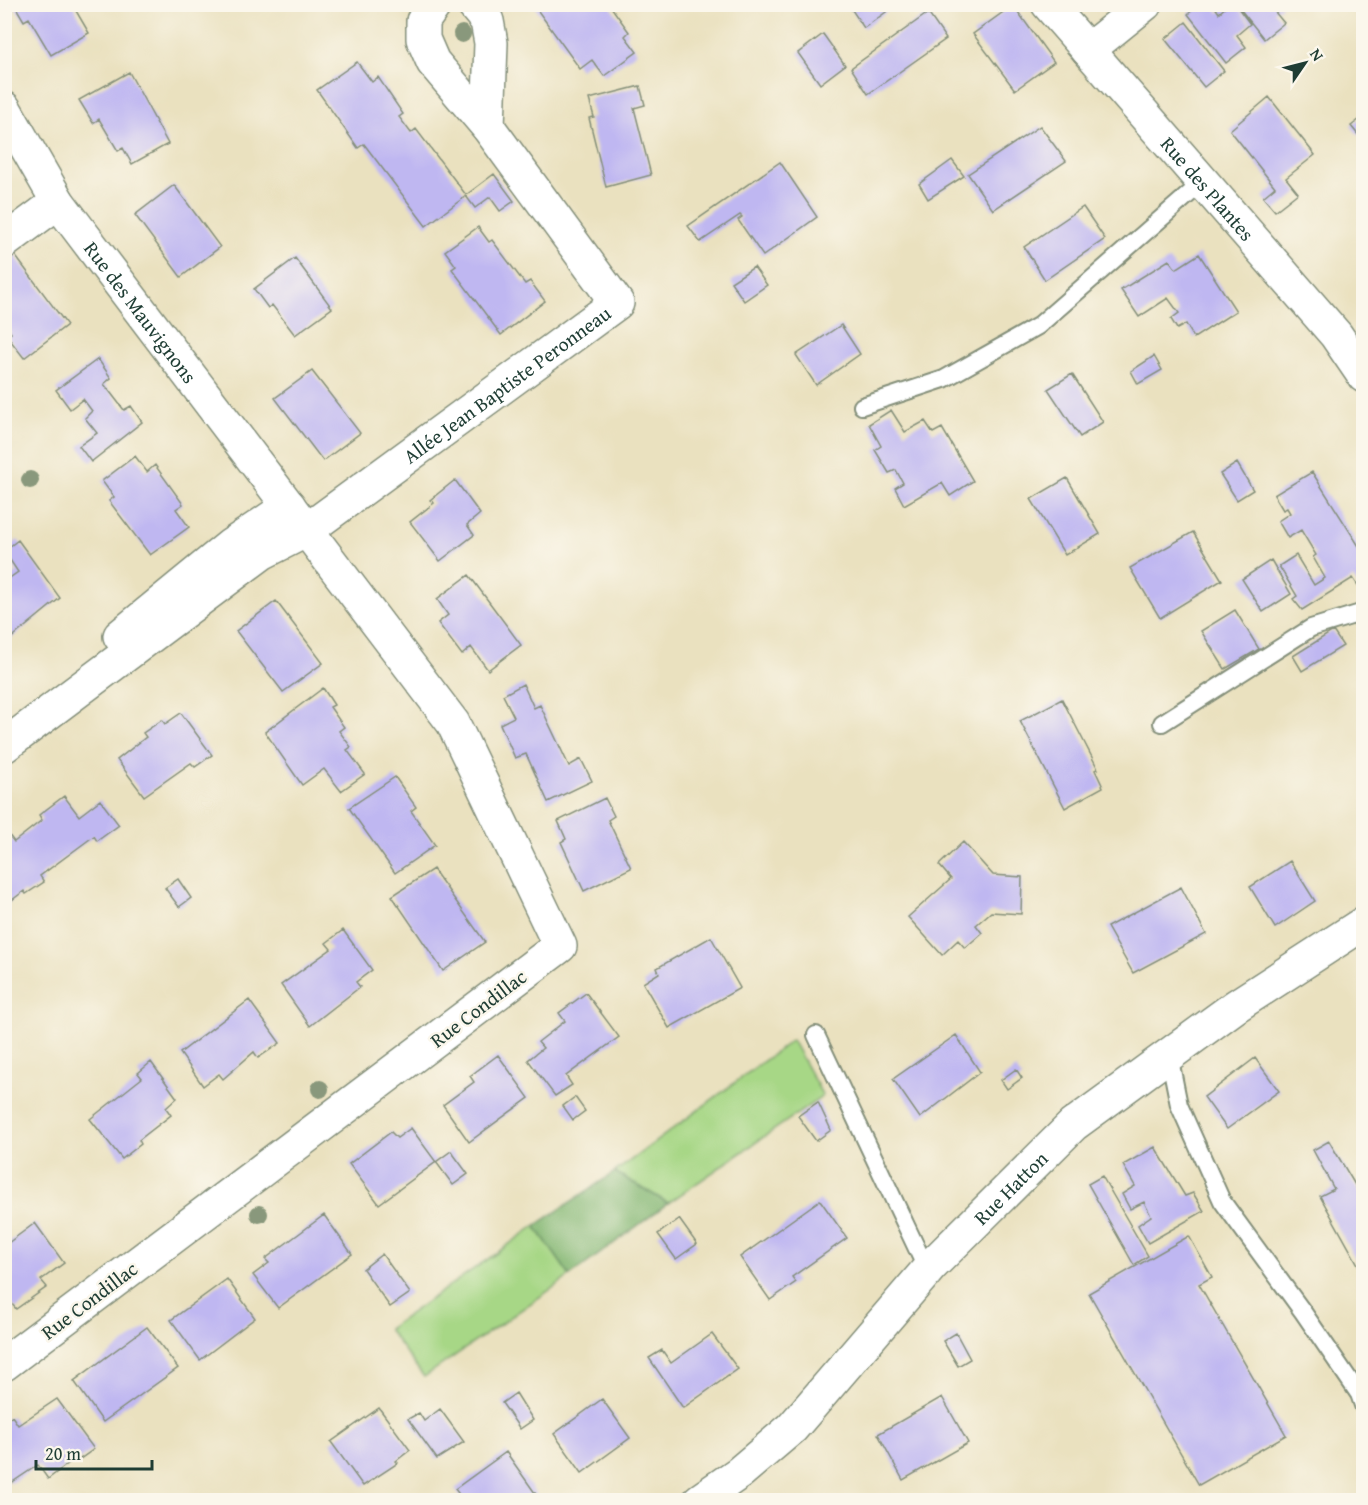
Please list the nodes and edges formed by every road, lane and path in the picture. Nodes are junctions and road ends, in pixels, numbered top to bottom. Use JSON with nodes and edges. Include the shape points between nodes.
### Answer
{"nodes":[{"id":1,"x":435,"y":4,"type":"edge"},
{"id":2,"x":473,"y":4,"type":"edge"},
{"id":3,"x":1048,"y":4,"type":"edge"},
{"id":4,"x":1145,"y":4,"type":"edge"},
{"id":5,"x":1088,"y":50,"type":"junction"},
{"id":6,"x":4,"y":108,"type":"edge"},
{"id":7,"x":488,"y":127,"type":"junction"},
{"id":8,"x":1204,"y":181,"type":"junction"},
{"id":9,"x":58,"y":202,"type":"junction"},
{"id":10,"x":4,"y":242,"type":"edge"},
{"id":11,"x":1364,"y":376,"type":"edge"},
{"id":12,"x":862,"y":406,"type":"dead end"},
{"id":13,"x":298,"y":518,"type":"junction"},
{"id":14,"x":1364,"y":612,"type":"edge"},
{"id":15,"x":1162,"y":723,"type":"dead end"},
{"id":16,"x":4,"y":746,"type":"edge"},
{"id":17,"x":1364,"y":923,"type":"edge"},
{"id":18,"x":816,"y":1035,"type":"dead end"},
{"id":19,"x":1169,"y":1055,"type":"junction"},
{"id":20,"x":927,"y":1270,"type":"junction"},
{"id":21,"x":4,"y":1364,"type":"edge"},
{"id":22,"x":1364,"y":1408,"type":"edge"},
{"id":23,"x":700,"y":1500,"type":"edge"}],
"edges":[{"from":1,"to":7,"type":"street","name":"Allée Jean Baptiste Peronneau","via":[[423,21],[423,39],[430,55]]},
{"from":2,"to":7,"type":"street","via":[[487,21],[491,43]]},
{"from":3,"to":5,"type":"street","name":"Rue des Plantes"},
{"from":4,"to":5,"type":"street"},
{"from":5,"to":8,"type":"street","name":"Rue des Plantes"},
{"from":6,"to":9,"type":"street","name":"Rue des Mauvignons"},
{"from":7,"to":13,"type":"street","name":"Allée Jean Baptiste Peronneau","via":[[617,303]]},
{"from":8,"to":11,"type":"street","name":"Rue des Plantes","via":[[1336,335]]},
{"from":8,"to":12,"type":"lane","via":[[1038,326],[945,379]]},
{"from":9,"to":10,"type":"street"},
{"from":9,"to":13,"type":"street","name":"Rue des Mauvignons"},
{"from":13,"to":16,"type":"street","via":[[230,546],[120,634],[110,669]]},
{"from":13,"to":21,"type":"street","name":"Rue Condillac","via":[[453,723],[560,946]]},
{"from":14,"to":15,"type":"lane","via":[[1311,628]]},
{"from":17,"to":19,"type":"street","name":"Rue Hatton","via":[[1236,1006]]},
{"from":18,"to":20,"type":"lane"},
{"from":19,"to":20,"type":"street","name":"Rue Hatton","via":[[1073,1125]]},
{"from":19,"to":22,"type":"lane","via":[[1179,1105],[1222,1201],[1303,1312],[1359,1394]]},
{"from":20,"to":23,"type":"street","name":"Rue Hatton","via":[[792,1428]]}]}
